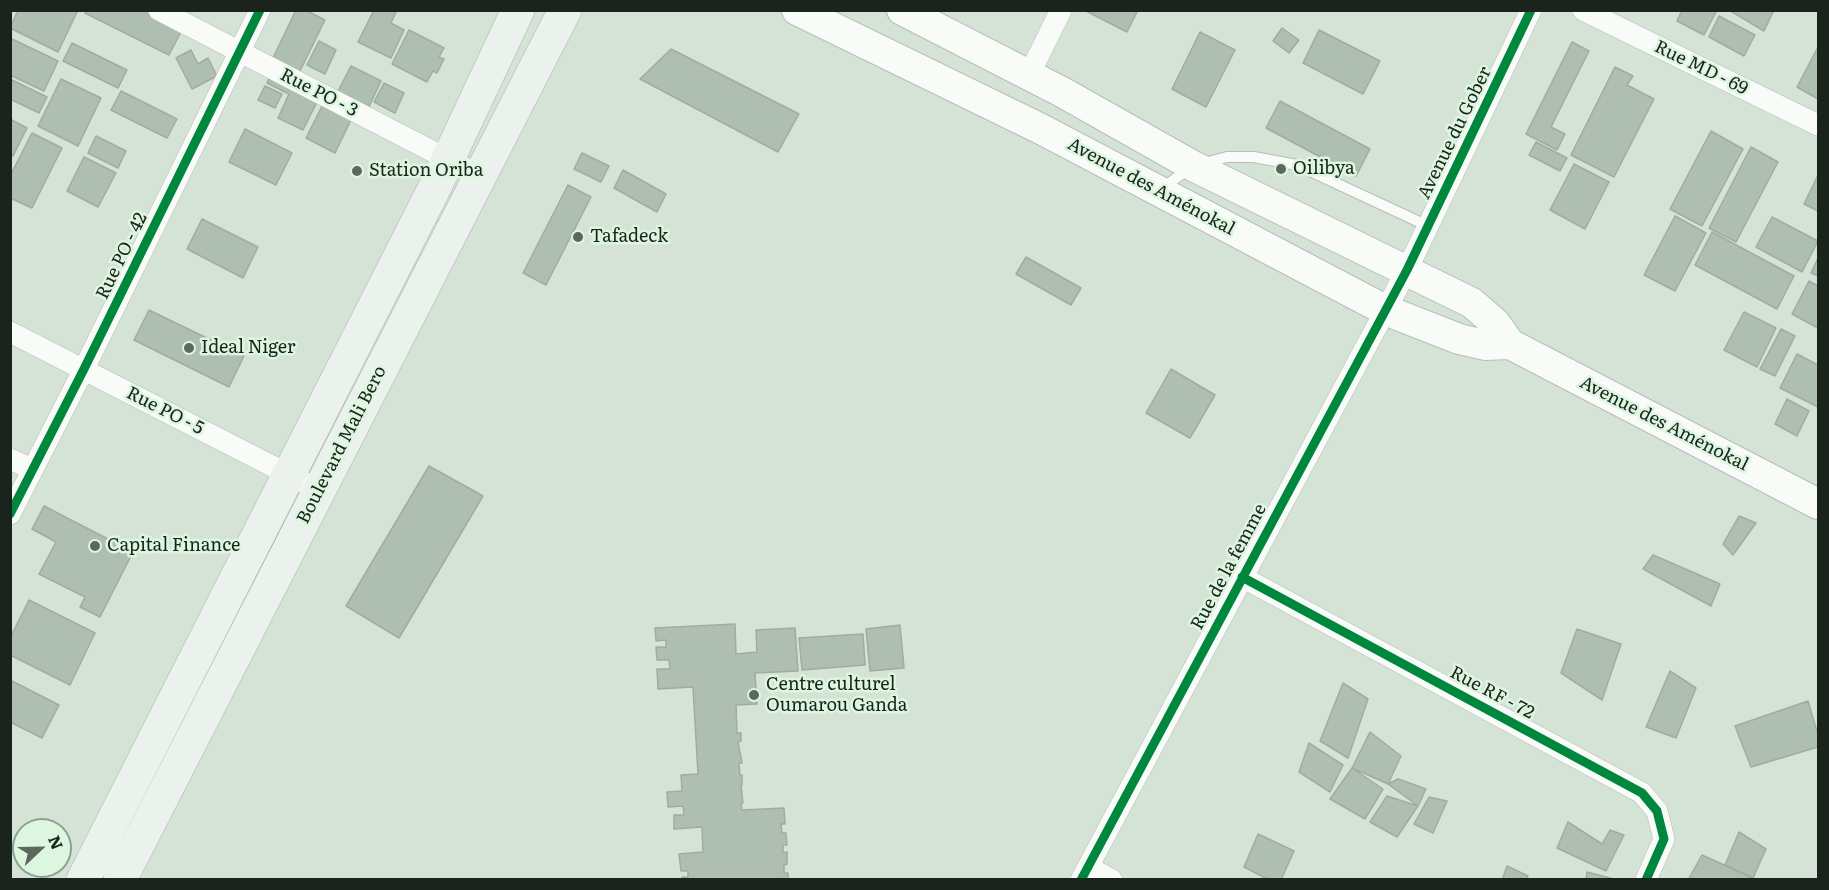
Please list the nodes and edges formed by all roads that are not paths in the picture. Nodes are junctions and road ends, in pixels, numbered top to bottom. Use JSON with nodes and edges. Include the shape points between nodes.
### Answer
{"nodes":[{"id":1,"x":159,"y":10,"type":"edge"},
{"id":2,"x":260,"y":10,"type":"edge"},
{"id":3,"x":518,"y":10,"type":"edge"},
{"id":4,"x":565,"y":10,"type":"edge"},
{"id":5,"x":797,"y":10,"type":"edge"},
{"id":6,"x":902,"y":10,"type":"edge"},
{"id":7,"x":1061,"y":10,"type":"edge"},
{"id":8,"x":1531,"y":10,"type":"edge"},
{"id":9,"x":1583,"y":10,"type":"edge"},
{"id":10,"x":933,"y":28,"type":"junction"},
{"id":11,"x":239,"y":52,"type":"junction"},
{"id":12,"x":914,"y":67,"type":"junction"},
{"id":13,"x":1029,"y":75,"type":"junction"},
{"id":14,"x":1062,"y":92,"type":"junction"},
{"id":15,"x":1818,"y":125,"type":"edge"},
{"id":16,"x":1041,"y":129,"type":"junction"},
{"id":17,"x":448,"y":160,"type":"junction"},
{"id":18,"x":1192,"y":166,"type":"junction"},
{"id":19,"x":480,"y":176,"type":"junction"},
{"id":20,"x":1158,"y":190,"type":"junction"},
{"id":21,"x":1428,"y":226,"type":"junction"},
{"id":22,"x":1407,"y":270,"type":"junction"},
{"id":23,"x":1385,"y":310,"type":"junction"},
{"id":24,"x":10,"y":332,"type":"edge"},
{"id":25,"x":1510,"y":344,"type":"junction"},
{"id":26,"x":84,"y":369,"type":"junction"},
{"id":27,"x":10,"y":459,"type":"edge"},
{"id":28,"x":32,"y":469,"type":"junction"},
{"id":29,"x":289,"y":474,"type":"junction"},
{"id":30,"x":319,"y":490,"type":"junction"},
{"id":31,"x":1818,"y":504,"type":"edge"},
{"id":32,"x":10,"y":514,"type":"edge"},
{"id":33,"x":1242,"y":577,"type":"junction"},
{"id":34,"x":1085,"y":873,"type":"edge"},
{"id":35,"x":83,"y":879,"type":"edge"},
{"id":36,"x":120,"y":879,"type":"edge"},
{"id":37,"x":1112,"y":879,"type":"edge"},
{"id":38,"x":1646,"y":879,"type":"edge"}],
"edges":[{"from":1,"to":11,"type":"street","name":"Rue PO - 3"},
{"from":2,"to":11,"type":"street","name":"Rue PO - 42"},
{"from":3,"to":17,"type":"main road","name":"Boulevard Mali Bero"},
{"from":4,"to":19,"type":"main road","name":"Boulevard Mali Bero"},
{"from":5,"to":12,"type":"main road","name":"Avenue des Aménokal"},
{"from":6,"to":10,"type":"main road","name":"Avenue des Aménokal"},
{"from":7,"to":13,"type":"street"},
{"from":8,"to":21,"type":"street","name":"Avenue du Gober"},
{"from":9,"to":15,"type":"street","name":"Rue MD - 69"},
{"from":10,"to":12,"type":"main road"},
{"from":10,"to":13,"type":"main road","name":"Avenue des Aménokal"},
{"from":11,"to":17,"type":"street","name":"Rue PO - 3"},
{"from":11,"to":26,"type":"street","name":"Rue PO - 42"},
{"from":12,"to":16,"type":"main road","name":"Avenue des Aménokal"},
{"from":13,"to":14,"type":"main road","name":"Avenue des Aménokal"},
{"from":14,"to":16,"type":"main road"},
{"from":14,"to":18,"type":"main road","name":"Avenue des Aménokal"},
{"from":16,"to":20,"type":"main road","name":"Avenue des Aménokal"},
{"from":17,"to":19,"type":"street","name":"Rue PO - 3"},
{"from":17,"to":29,"type":"main road","name":"Boulevard Mali Bero"},
{"from":18,"to":20,"type":"lane"},
{"from":18,"to":21,"type":"lane","via":[[1227,157],[1254,157],[1297,165]]},
{"from":18,"to":22,"type":"main road","name":"Avenue des Aménokal"},
{"from":19,"to":30,"type":"main road","name":"Boulevard Mali Bero"},
{"from":20,"to":23,"type":"main road","name":"Avenue des Aménokal"},
{"from":21,"to":22,"type":"street","name":"Avenue du Gober"},
{"from":22,"to":23,"type":"street","name":"Rue de la femme"},
{"from":22,"to":25,"type":"main road","name":"Avenue des Aménokal","via":[[1472,303],[1495,323]]},
{"from":23,"to":25,"type":"main road","name":"Avenue des Aménokal","via":[[1459,339],[1485,345]]},
{"from":23,"to":33,"type":"street","name":"Rue de la femme"},
{"from":24,"to":26,"type":"street","name":"Rue PO - 5"},
{"from":25,"to":31,"type":"main road","name":"Avenue des Aménokal"},
{"from":26,"to":28,"type":"street","name":"Rue PO - 42"},
{"from":26,"to":29,"type":"street","name":"Rue PO - 5"},
{"from":27,"to":28,"type":"street"},
{"from":28,"to":32,"type":"street","name":"Rue PO - 42"},
{"from":29,"to":30,"type":"street","name":"Rue PO - 5"},
{"from":29,"to":35,"type":"main road","name":"Boulevard Mali Bero"},
{"from":30,"to":36,"type":"main road","name":"Boulevard Mali Bero"},
{"from":33,"to":34,"type":"street","name":"Rue de la femme"},
{"from":33,"to":38,"type":"street","name":"Rue RF - 72","via":[[1642,793],[1657,811],[1664,839]]},
{"from":34,"to":37,"type":"street"}]}
